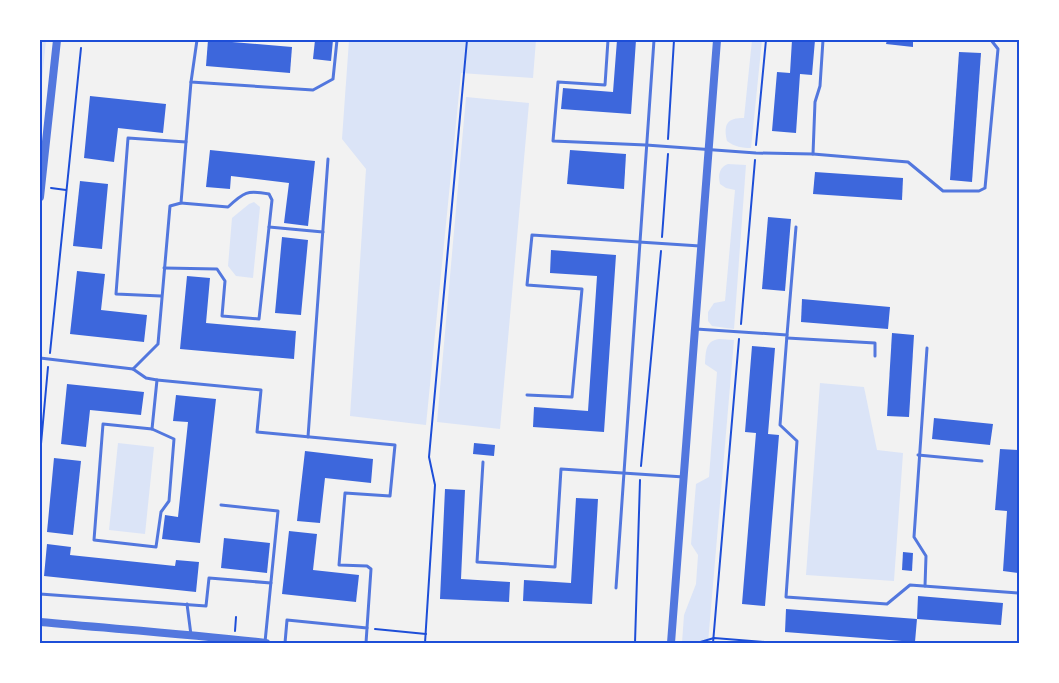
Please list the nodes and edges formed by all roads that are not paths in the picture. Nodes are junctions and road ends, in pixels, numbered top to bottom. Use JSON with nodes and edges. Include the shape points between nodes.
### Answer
{"nodes":[{"id":1,"x":57,"y":40,"type":"edge"},
{"id":2,"x":197,"y":40,"type":"edge"},
{"id":3,"x":337,"y":40,"type":"edge"},
{"id":4,"x":608,"y":40,"type":"edge"},
{"id":5,"x":654,"y":40,"type":"edge"},
{"id":6,"x":717,"y":40,"type":"edge"},
{"id":7,"x":823,"y":40,"type":"edge"},
{"id":8,"x":991,"y":40,"type":"edge"},
{"id":9,"x":191,"y":82,"type":"junction"},
{"id":10,"x":186,"y":142,"type":"junction"},
{"id":11,"x":646,"y":144,"type":"junction"},
{"id":12,"x":708,"y":150,"type":"junction"},
{"id":13,"x":813,"y":154,"type":"junction"},
{"id":14,"x":328,"y":159,"type":"dead end"},
{"id":15,"x":41,"y":187,"type":"edge"},
{"id":16,"x":40,"y":197,"type":"edge"},
{"id":17,"x":182,"y":203,"type":"junction"},
{"id":18,"x":269,"y":227,"type":"junction"},
{"id":19,"x":796,"y":227,"type":"dead end"},
{"id":20,"x":323,"y":232,"type":"junction"},
{"id":21,"x":639,"y":242,"type":"junction"},
{"id":22,"x":701,"y":246,"type":"junction"},
{"id":23,"x":164,"y":268,"type":"junction"},
{"id":24,"x":161,"y":296,"type":"junction"},
{"id":25,"x":695,"y":329,"type":"junction"},
{"id":26,"x":787,"y":336,"type":"junction"},
{"id":27,"x":927,"y":348,"type":"dead end"},
{"id":28,"x":875,"y":356,"type":"dead end"},
{"id":29,"x":40,"y":358,"type":"edge"},
{"id":30,"x":133,"y":369,"type":"junction"},
{"id":31,"x":157,"y":380,"type":"junction"},
{"id":32,"x":527,"y":395,"type":"dead end"},
{"id":33,"x":152,"y":429,"type":"junction"},
{"id":34,"x":308,"y":437,"type":"junction"},
{"id":35,"x":918,"y":455,"type":"junction"},
{"id":36,"x":982,"y":461,"type":"dead end"},
{"id":37,"x":483,"y":462,"type":"dead end"},
{"id":38,"x":624,"y":473,"type":"junction"},
{"id":39,"x":684,"y":477,"type":"junction"},
{"id":40,"x":221,"y":505,"type":"dead end"},
{"id":41,"x":271,"y":583,"type":"junction"},
{"id":42,"x":924,"y":586,"type":"junction"},
{"id":43,"x":616,"y":588,"type":"dead end"},
{"id":44,"x":1019,"y":592,"type":"edge"},
{"id":45,"x":40,"y":594,"type":"edge"},
{"id":46,"x":186,"y":604,"type":"junction"},
{"id":47,"x":40,"y":622,"type":"edge"},
{"id":48,"x":367,"y":628,"type":"junction"},
{"id":49,"x":190,"y":639,"type":"edge"},
{"id":50,"x":266,"y":643,"type":"edge"},
{"id":51,"x":285,"y":643,"type":"edge"},
{"id":52,"x":366,"y":643,"type":"edge"},
{"id":53,"x":671,"y":643,"type":"edge"}],
"edges":[{"from":1,"to":15,"type":"street"},
{"from":2,"to":9,"type":"lane"},
{"from":3,"to":9,"type":"lane","via":[[333,79],[313,90]]},
{"from":4,"to":11,"type":"lane","via":[[605,85],[558,82],[553,141]]},
{"from":5,"to":11,"type":"lane"},
{"from":6,"to":12,"type":"street"},
{"from":7,"to":13,"type":"lane","via":[[820,86],[815,102]]},
{"from":8,"to":13,"type":"lane","via":[[998,49],[985,188],[979,191],[943,191],[908,162]]},
{"from":9,"to":10,"type":"lane"},
{"from":10,"to":17,"type":"lane"},
{"from":10,"to":24,"type":"lane","via":[[128,138],[116,294]]},
{"from":11,"to":12,"type":"lane"},
{"from":11,"to":21,"type":"lane"},
{"from":12,"to":13,"type":"lane"},
{"from":12,"to":22,"type":"street"},
{"from":14,"to":20,"type":"lane"},
{"from":15,"to":16,"type":"street"},
{"from":17,"to":18,"type":"lane","via":[[228,207],[251,191],[269,194],[272,200]]},
{"from":17,"to":23,"type":"lane","via":[[170,206]]},
{"from":18,"to":20,"type":"lane"},
{"from":18,"to":23,"type":"lane","via":[[259,319],[222,316],[225,281],[217,269]]},
{"from":19,"to":26,"type":"lane"},
{"from":20,"to":34,"type":"lane"},
{"from":21,"to":22,"type":"lane"},
{"from":21,"to":32,"type":"lane","via":[[532,235],[528,285],[582,289],[572,397]]},
{"from":21,"to":38,"type":"lane"},
{"from":22,"to":25,"type":"street"},
{"from":23,"to":24,"type":"lane"},
{"from":24,"to":30,"type":"lane","via":[[158,344]]},
{"from":25,"to":26,"type":"lane"},
{"from":25,"to":39,"type":"street"},
{"from":26,"to":28,"type":"lane","via":[[875,343]]},
{"from":26,"to":42,"type":"lane","via":[[780,425],[797,442],[786,597],[887,604],[910,585]]},
{"from":27,"to":35,"type":"lane"},
{"from":29,"to":30,"type":"lane"},
{"from":30,"to":31,"type":"lane","via":[[146,378]]},
{"from":31,"to":33,"type":"lane"},
{"from":31,"to":34,"type":"lane","via":[[261,390],[257,432]]},
{"from":33,"to":33,"type":"lane","via":[[174,439],[169,501],[161,512],[156,547],[94,540],[103,424]]},
{"from":34,"to":48,"type":"lane","via":[[395,445],[390,496],[345,494],[339,565],[371,569]]},
{"from":35,"to":36,"type":"lane"},
{"from":35,"to":42,"type":"lane","via":[[914,537],[926,556]]},
{"from":37,"to":38,"type":"lane","via":[[477,562],[555,567],[561,469]]},
{"from":38,"to":39,"type":"lane"},
{"from":38,"to":43,"type":"lane"},
{"from":39,"to":53,"type":"street"},
{"from":40,"to":41,"type":"lane","via":[[278,511]]},
{"from":41,"to":46,"type":"lane","via":[[208,578],[206,606]]},
{"from":41,"to":50,"type":"lane"},
{"from":42,"to":44,"type":"lane"},
{"from":45,"to":46,"type":"lane"},
{"from":46,"to":49,"type":"lane"},
{"from":47,"to":49,"type":"street"},
{"from":48,"to":51,"type":"lane","via":[[287,620]]},
{"from":48,"to":52,"type":"lane"},
{"from":49,"to":50,"type":"street"}]}
